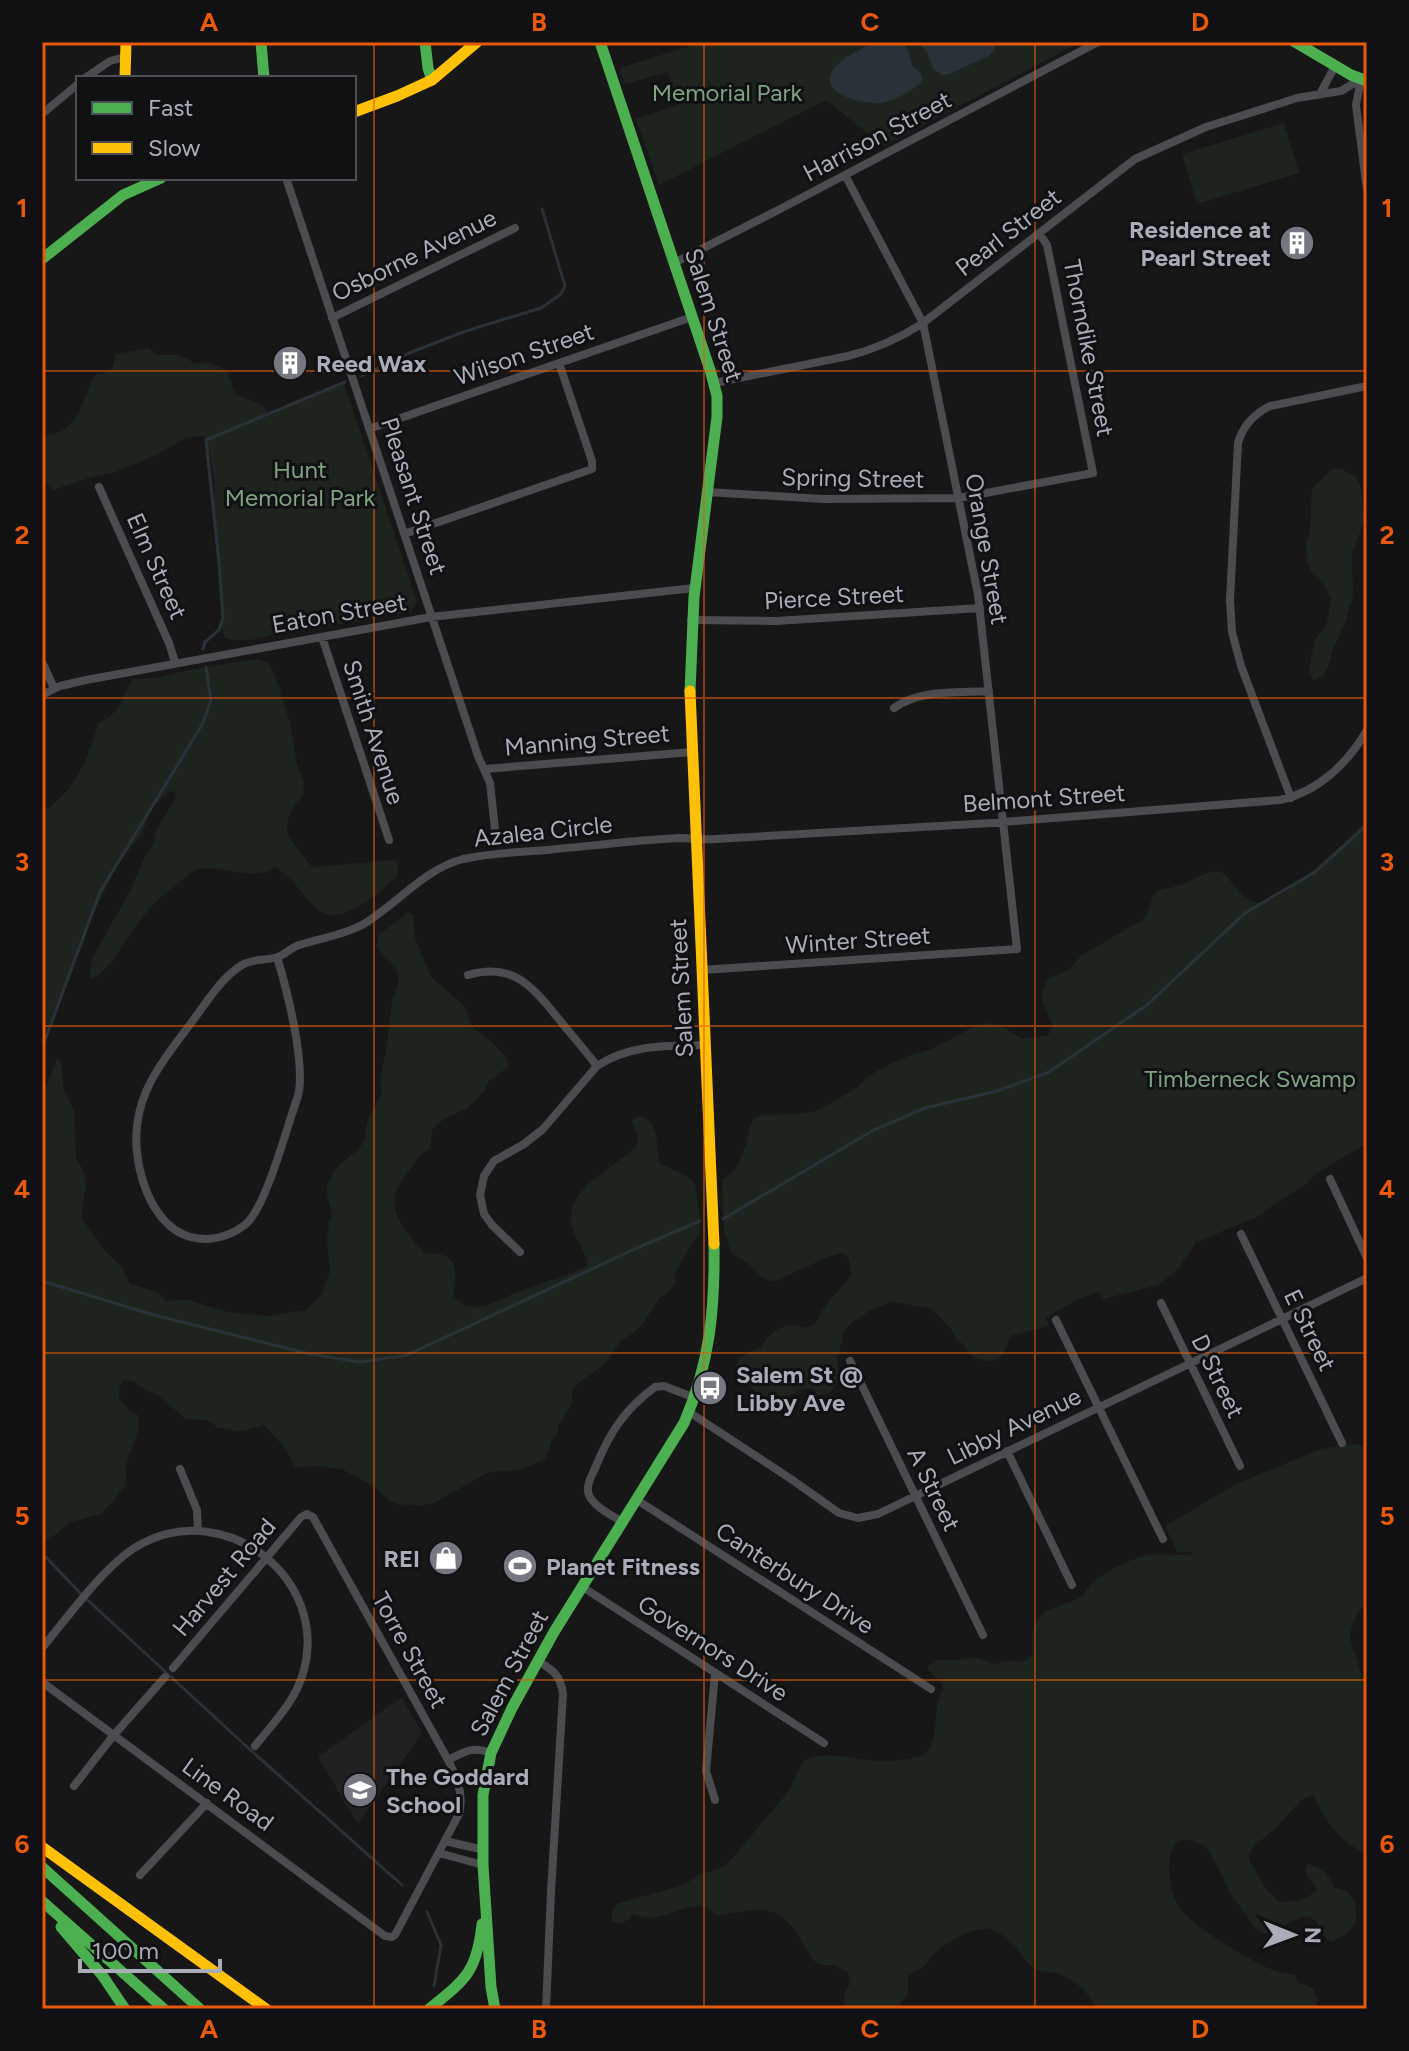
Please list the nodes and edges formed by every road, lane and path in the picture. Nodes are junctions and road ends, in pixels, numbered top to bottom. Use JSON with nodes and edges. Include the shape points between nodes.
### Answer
{"nodes":[{"id":1,"x":126,"y":42,"type":"edge"},
{"id":2,"x":261,"y":42,"type":"edge"},
{"id":3,"x":425,"y":42,"type":"edge"},
{"id":4,"x":477,"y":42,"type":"edge"},
{"id":5,"x":600,"y":42,"type":"edge"},
{"id":6,"x":1098,"y":42,"type":"edge"},
{"id":7,"x":1295,"y":42,"type":"edge"},
{"id":8,"x":125,"y":57,"type":"junction"},
{"id":9,"x":1335,"y":66,"type":"junction"},
{"id":10,"x":88,"y":76,"type":"edge"},
{"id":11,"x":125,"y":76,"type":"edge"},
{"id":12,"x":264,"y":76,"type":"edge"},
{"id":13,"x":432,"y":80,"type":"junction"},
{"id":14,"x":1364,"y":80,"type":"edge"},
{"id":15,"x":76,"y":86,"type":"edge"},
{"id":16,"x":1320,"y":94,"type":"junction"},
{"id":17,"x":356,"y":111,"type":"edge"},
{"id":18,"x":42,"y":114,"type":"edge"},
{"id":19,"x":845,"y":175,"type":"junction"},
{"id":20,"x":150,"y":180,"type":"edge"},
{"id":21,"x":287,"y":180,"type":"edge"},
{"id":22,"x":129,"y":184,"type":"edge"},
{"id":23,"x":1367,"y":190,"type":"edge"},
{"id":24,"x":515,"y":228,"type":"dead end"},
{"id":25,"x":1039,"y":233,"type":"junction"},
{"id":26,"x":42,"y":259,"type":"edge"},
{"id":27,"x":674,"y":263,"type":"junction"},
{"id":28,"x":692,"y":317,"type":"junction"},
{"id":29,"x":332,"y":318,"type":"junction"},
{"id":30,"x":923,"y":323,"type":"junction"},
{"id":31,"x":559,"y":363,"type":"junction"},
{"id":32,"x":714,"y":383,"type":"junction"},
{"id":33,"x":1367,"y":386,"type":"edge"},
{"id":34,"x":369,"y":429,"type":"junction"},
{"id":35,"x":1093,"y":473,"type":"joint"},
{"id":36,"x":99,"y":487,"type":"dead end"},
{"id":37,"x":707,"y":492,"type":"junction"},
{"id":38,"x":959,"y":498,"type":"junction"},
{"id":39,"x":404,"y":534,"type":"junction"},
{"id":40,"x":694,"y":588,"type":"junction"},
{"id":41,"x":980,"y":608,"type":"junction"},
{"id":42,"x":431,"y":617,"type":"junction"},
{"id":43,"x":691,"y":620,"type":"junction"},
{"id":44,"x":322,"y":637,"type":"junction"},
{"id":45,"x":42,"y":662,"type":"edge"},
{"id":46,"x":175,"y":662,"type":"junction"},
{"id":47,"x":54,"y":688,"type":"junction"},
{"id":48,"x":989,"y":691,"type":"junction"},
{"id":49,"x":42,"y":695,"type":"edge"},
{"id":50,"x":894,"y":708,"type":"dead end"},
{"id":51,"x":1367,"y":730,"type":"edge"},
{"id":52,"x":692,"y":752,"type":"junction"},
{"id":53,"x":485,"y":769,"type":"junction"},
{"id":54,"x":1291,"y":798,"type":"junction"},
{"id":55,"x":1003,"y":822,"type":"junction"},
{"id":56,"x":495,"y":829,"type":"dead end"},
{"id":57,"x":696,"y":838,"type":"junction"},
{"id":58,"x":389,"y":840,"type":"dead end"},
{"id":59,"x":1017,"y":950,"type":"joint"},
{"id":60,"x":277,"y":957,"type":"junction"},
{"id":61,"x":702,"y":970,"type":"junction"},
{"id":62,"x":468,"y":975,"type":"dead end"},
{"id":63,"x":706,"y":1045,"type":"junction"},
{"id":64,"x":597,"y":1066,"type":"junction"},
{"id":65,"x":1330,"y":1179,"type":"dead end"},
{"id":66,"x":1241,"y":1234,"type":"dead end"},
{"id":67,"x":520,"y":1252,"type":"dead end"},
{"id":68,"x":1367,"y":1258,"type":"edge"},
{"id":69,"x":1367,"y":1278,"type":"edge"},
{"id":70,"x":1161,"y":1303,"type":"dead end"},
{"id":71,"x":1282,"y":1319,"type":"junction"},
{"id":72,"x":1056,"y":1320,"type":"dead end"},
{"id":73,"x":850,"y":1361,"type":"dead end"},
{"id":74,"x":1190,"y":1363,"type":"junction"},
{"id":75,"x":695,"y":1398,"type":"junction"},
{"id":76,"x":1099,"y":1407,"type":"junction"},
{"id":77,"x":689,"y":1412,"type":"junction"},
{"id":78,"x":1342,"y":1443,"type":"dead end"},
{"id":79,"x":1007,"y":1451,"type":"junction"},
{"id":80,"x":1240,"y":1466,"type":"dead end"},
{"id":81,"x":180,"y":1469,"type":"dead end"},
{"id":82,"x":915,"y":1496,"type":"junction"},
{"id":83,"x":637,"y":1500,"type":"junction"},
{"id":84,"x":308,"y":1515,"type":"joint"},
{"id":85,"x":622,"y":1522,"type":"junction"},
{"id":86,"x":198,"y":1531,"type":"junction"},
{"id":87,"x":1163,"y":1539,"type":"dead end"},
{"id":88,"x":268,"y":1557,"type":"junction"},
{"id":89,"x":1072,"y":1585,"type":"dead end"},
{"id":90,"x":581,"y":1586,"type":"junction"},
{"id":91,"x":983,"y":1635,"type":"dead end"},
{"id":92,"x":42,"y":1648,"type":"edge"},
{"id":93,"x":538,"y":1661,"type":"junction"},
{"id":94,"x":173,"y":1668,"type":"dead end"},
{"id":95,"x":715,"y":1673,"type":"junction"},
{"id":96,"x":165,"y":1677,"type":"dead end"},
{"id":97,"x":42,"y":1682,"type":"edge"},
{"id":98,"x":931,"y":1689,"type":"dead end"},
{"id":99,"x":113,"y":1736,"type":"junction"},
{"id":100,"x":824,"y":1743,"type":"dead end"},
{"id":101,"x":255,"y":1746,"type":"dead end"},
{"id":102,"x":491,"y":1753,"type":"junction"},
{"id":103,"x":448,"y":1760,"type":"junction"},
{"id":104,"x":74,"y":1786,"type":"dead end"},
{"id":105,"x":715,"y":1800,"type":"dead end"},
{"id":106,"x":207,"y":1803,"type":"junction"},
{"id":107,"x":445,"y":1841,"type":"junction"},
{"id":108,"x":42,"y":1847,"type":"edge"},
{"id":109,"x":484,"y":1850,"type":"junction"},
{"id":110,"x":439,"y":1853,"type":"junction"},
{"id":111,"x":483,"y":1865,"type":"junction"},
{"id":112,"x":42,"y":1867,"type":"edge"},
{"id":113,"x":140,"y":1875,"type":"dead end"},
{"id":114,"x":484,"y":1895,"type":"junction"},
{"id":115,"x":42,"y":1904,"type":"edge"},
{"id":116,"x":392,"y":1937,"type":"joint"},
{"id":117,"x":125,"y":2009,"type":"edge"},
{"id":118,"x":164,"y":2009,"type":"edge"},
{"id":119,"x":200,"y":2009,"type":"edge"},
{"id":120,"x":266,"y":2009,"type":"edge"},
{"id":121,"x":429,"y":2009,"type":"edge"},
{"id":122,"x":495,"y":2009,"type":"edge"},
{"id":123,"x":546,"y":2009,"type":"edge"}],
"edges":[{"from":1,"to":8,"type":"main road"},
{"from":2,"to":12,"type":"main road"},
{"from":3,"to":13,"type":"main road"},
{"from":4,"to":13,"type":"main road"},
{"from":5,"to":27,"type":"main road","name":"Salem Street"},
{"from":6,"to":19,"type":"street","name":"Harrison Street"},
{"from":7,"to":9,"type":"main road"},
{"from":8,"to":10,"type":"street"},
{"from":8,"to":11,"type":"main road"},
{"from":9,"to":14,"type":"main road"},
{"from":9,"to":16,"type":"street"},
{"from":13,"to":17,"type":"main road"},
{"from":14,"to":16,"type":"street","name":"Pearl Street"},
{"from":14,"to":23,"type":"street","via":[[1356,105]]},
{"from":15,"to":18,"type":"street"},
{"from":16,"to":25,"type":"street","name":"Pearl Street","via":[[1218,123],[1142,156]]},
{"from":19,"to":27,"type":"street","name":"Harrison Street"},
{"from":19,"to":30,"type":"street","name":"Orange Street"},
{"from":20,"to":22,"type":"main road"},
{"from":21,"to":29,"type":"street","name":"Pleasant Street"},
{"from":22,"to":26,"type":"main road"},
{"from":24,"to":29,"type":"street","name":"Osborne Avenue"},
{"from":25,"to":30,"type":"street","name":"Pearl Street"},
{"from":25,"to":35,"type":"street","name":"Thorndike Street","via":[[1047,245]]},
{"from":27,"to":28,"type":"main road","name":"Salem Street"},
{"from":28,"to":31,"type":"street","name":"Wilson Street"},
{"from":28,"to":32,"type":"main road","name":"Salem Street"},
{"from":29,"to":34,"type":"street","name":"Pleasant Street"},
{"from":30,"to":32,"type":"street","name":"Pearl Street","via":[[869,350]]},
{"from":30,"to":38,"type":"street","name":"Orange Street"},
{"from":31,"to":34,"type":"street","name":"Wilson Street"},
{"from":31,"to":39,"type":"street","via":[[593,467]]},
{"from":32,"to":37,"type":"main road","name":"Salem Street","via":[[718,410]]},
{"from":33,"to":54,"type":"street","via":[[1270,406],[1249,420],[1238,443],[1232,632]]},
{"from":34,"to":39,"type":"street","name":"Pleasant Street"},
{"from":35,"to":38,"type":"street","name":"Spring Street"},
{"from":36,"to":46,"type":"street","name":"Elm Street"},
{"from":37,"to":38,"type":"street","name":"Spring Street","via":[[823,499]]},
{"from":37,"to":40,"type":"main road","name":"Salem Street"},
{"from":38,"to":41,"type":"street","name":"Orange Street"},
{"from":39,"to":42,"type":"street","name":"Pleasant Street"},
{"from":40,"to":42,"type":"street","name":"Eaton Street"},
{"from":40,"to":43,"type":"main road","name":"Salem Street"},
{"from":41,"to":43,"type":"street","name":"Pierce Street","via":[[776,621]]},
{"from":41,"to":48,"type":"street","name":"Orange Street"},
{"from":42,"to":44,"type":"street","name":"Eaton Street"},
{"from":42,"to":53,"type":"street","name":"Pleasant Street"},
{"from":43,"to":52,"type":"main road","name":"Salem Street"},
{"from":44,"to":46,"type":"street","name":"Eaton Street"},
{"from":44,"to":58,"type":"street","name":"Smith Avenue"},
{"from":45,"to":47,"type":"street"},
{"from":46,"to":47,"type":"street","name":"Eaton Street"},
{"from":47,"to":49,"type":"street","name":"Eaton Street"},
{"from":48,"to":50,"type":"street","via":[[916,696]]},
{"from":48,"to":55,"type":"street","name":"Orange Street"},
{"from":51,"to":54,"type":"street","name":"Belmont Street","via":[[1329,776]]},
{"from":52,"to":53,"type":"street","name":"Manning Street"},
{"from":52,"to":57,"type":"main road","name":"Salem Street"},
{"from":53,"to":56,"type":"street","name":"Pleasant Street"},
{"from":54,"to":55,"type":"street","name":"Belmont Street"},
{"from":55,"to":57,"type":"street","name":"Belmont Street"},
{"from":55,"to":59,"type":"street","name":"Orange Street"},
{"from":57,"to":60,"type":"street","name":"Azalea Circle","via":[[463,859],[435,871],[353,929]]},
{"from":57,"to":61,"type":"main road","name":"Salem Street"},
{"from":59,"to":61,"type":"street","name":"Winter Street"},
{"from":60,"to":60,"type":"street","name":"Azalea Circle","via":[[300,1069],[298,1096],[254,1215],[224,1236],[192,1237],[164,1221],[149,1195],[137,1148],[141,1104],[160,1063],[221,984],[243,965]]},
{"from":61,"to":63,"type":"main road","name":"Salem Street"},
{"from":62,"to":64,"type":"street","via":[[493,970],[525,982]]},
{"from":63,"to":64,"type":"street","via":[[632,1049]]},
{"from":63,"to":75,"type":"main road","name":"Salem Street","via":[[714,1303],[709,1350]]},
{"from":64,"to":67,"type":"street","via":[[543,1129],[494,1161],[484,1176],[484,1214]]},
{"from":65,"to":68,"type":"street"},
{"from":66,"to":71,"type":"street","name":"E Street"},
{"from":69,"to":71,"type":"street","name":"Libby Avenue"},
{"from":70,"to":74,"type":"street","name":"D Street"},
{"from":71,"to":74,"type":"street","name":"Libby Avenue"},
{"from":71,"to":78,"type":"street","name":"E Street"},
{"from":72,"to":76,"type":"street"},
{"from":73,"to":82,"type":"street","name":"A Street"},
{"from":74,"to":76,"type":"street","name":"Libby Avenue"},
{"from":74,"to":80,"type":"street","name":"D Street"},
{"from":75,"to":77,"type":"main road","name":"Salem Street"},
{"from":75,"to":85,"type":"street","via":[[655,1387],[628,1410],[609,1438],[588,1492]]},
{"from":76,"to":79,"type":"street","name":"Libby Avenue"},
{"from":76,"to":87,"type":"street"},
{"from":77,"to":82,"type":"street","name":"Libby Avenue","via":[[842,1514],[870,1517]]},
{"from":77,"to":83,"type":"main road","name":"Salem Street"},
{"from":79,"to":82,"type":"street","name":"Libby Avenue"},
{"from":79,"to":89,"type":"street"},
{"from":81,"to":86,"type":"street","via":[[197,1510]]},
{"from":82,"to":91,"type":"street","name":"A Street"},
{"from":83,"to":85,"type":"main road","name":"Salem Street"},
{"from":83,"to":98,"type":"street","name":"Canterbury Drive"},
{"from":84,"to":88,"type":"street","name":"Harvest Road"},
{"from":84,"to":103,"type":"street","name":"Torre Street","via":[[315,1519]]},
{"from":85,"to":90,"type":"main road","name":"Salem Street"},
{"from":86,"to":88,"type":"street","via":[[238,1539]]},
{"from":86,"to":92,"type":"street","via":[[158,1536],[133,1548]]},
{"from":88,"to":94,"type":"street","name":"Harvest Road"},
{"from":88,"to":101,"type":"street","via":[[287,1579],[301,1608],[307,1652],[292,1698]]},
{"from":90,"to":93,"type":"main road","name":"Salem Street"},
{"from":90,"to":95,"type":"street","name":"Governors Drive"},
{"from":93,"to":102,"type":"main road","name":"Salem Street"},
{"from":93,"to":123,"type":"street","via":[[557,1674],[563,1694]]},
{"from":95,"to":100,"type":"street","name":"Governors Drive"},
{"from":95,"to":105,"type":"street","via":[[706,1773]]},
{"from":96,"to":99,"type":"street"},
{"from":97,"to":99,"type":"street","name":"Line Road"},
{"from":99,"to":104,"type":"street"},
{"from":99,"to":106,"type":"street","name":"Line Road"},
{"from":102,"to":103,"type":"street","via":[[471,1749]]},
{"from":102,"to":109,"type":"main road","name":"Salem Street","via":[[483,1795]]},
{"from":103,"to":107,"type":"street","name":"Torre Street","via":[[462,1798]]},
{"from":106,"to":113,"type":"street"},
{"from":106,"to":116,"type":"street","name":"Line Road"},
{"from":107,"to":109,"type":"street"},
{"from":107,"to":110,"type":"street","name":"Torre Street"},
{"from":108,"to":120,"type":"main road"},
{"from":109,"to":111,"type":"main road","name":"Salem Street"},
{"from":110,"to":111,"type":"street"},
{"from":110,"to":116,"type":"street","name":"Torre Street"},
{"from":111,"to":114,"type":"main road","name":"Salem Street"},
{"from":112,"to":119,"type":"main road"},
{"from":114,"to":121,"type":"main road","name":"Salem Street","via":[[476,1962],[457,1989]]},
{"from":114,"to":122,"type":"main road","name":"Salem Street"},
{"from":115,"to":117,"type":"main road"},
{"from":115,"to":118,"type":"main road"}]}
